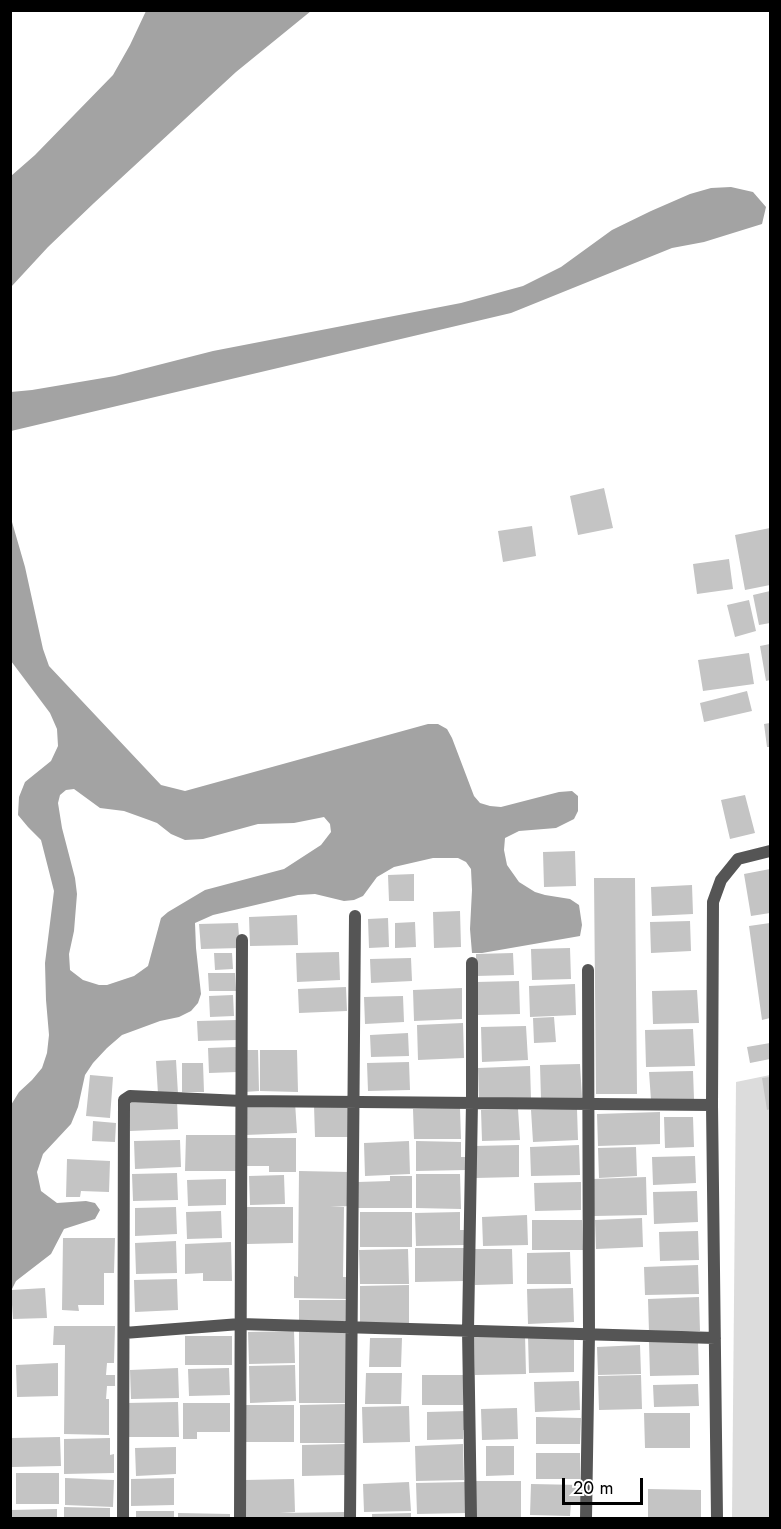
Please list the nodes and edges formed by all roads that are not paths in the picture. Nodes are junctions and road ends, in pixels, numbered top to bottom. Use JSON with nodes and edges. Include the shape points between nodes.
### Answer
{"nodes":[{"id":1,"x":771,"y":850,"type":"edge"},
{"id":2,"x":355,"y":915,"type":"dead end"},
{"id":3,"x":242,"y":940,"type":"dead end"},
{"id":4,"x":472,"y":963,"type":"dead end"},
{"id":5,"x":588,"y":970,"type":"dead end"},
{"id":6,"x":242,"y":1101,"type":"junction"},
{"id":7,"x":354,"y":1102,"type":"junction"},
{"id":8,"x":472,"y":1102,"type":"junction"},
{"id":9,"x":588,"y":1104,"type":"junction"},
{"id":10,"x":712,"y":1105,"type":"junction"},
{"id":11,"x":240,"y":1324,"type":"junction"},
{"id":12,"x":353,"y":1328,"type":"junction"},
{"id":13,"x":468,"y":1330,"type":"junction"},
{"id":14,"x":124,"y":1333,"type":"junction"},
{"id":15,"x":589,"y":1334,"type":"junction"},
{"id":16,"x":715,"y":1338,"type":"junction"},
{"id":17,"x":123,"y":1518,"type":"edge"},
{"id":18,"x":240,"y":1518,"type":"edge"},
{"id":19,"x":350,"y":1518,"type":"edge"},
{"id":20,"x":471,"y":1518,"type":"edge"},
{"id":21,"x":586,"y":1518,"type":"edge"},
{"id":22,"x":717,"y":1518,"type":"edge"}],
"edges":[{"from":1,"to":10,"type":"street","via":[[738,859],[721,880],[713,902]]},
{"from":2,"to":7,"type":"street"},
{"from":3,"to":6,"type":"street"},
{"from":4,"to":8,"type":"street"},
{"from":5,"to":9,"type":"street"},
{"from":6,"to":7,"type":"street"},
{"from":6,"to":11,"type":"street"},
{"from":6,"to":14,"type":"street","via":[[130,1096],[124,1100]]},
{"from":7,"to":8,"type":"street"},
{"from":7,"to":12,"type":"street"},
{"from":8,"to":9,"type":"street"},
{"from":8,"to":13,"type":"street"},
{"from":9,"to":10,"type":"street"},
{"from":9,"to":15,"type":"street"},
{"from":10,"to":16,"type":"street"},
{"from":11,"to":12,"type":"street"},
{"from":11,"to":14,"type":"street"},
{"from":11,"to":18,"type":"street"},
{"from":12,"to":13,"type":"street"},
{"from":12,"to":19,"type":"street"},
{"from":13,"to":15,"type":"street"},
{"from":13,"to":20,"type":"street"},
{"from":14,"to":17,"type":"street"},
{"from":15,"to":16,"type":"street"},
{"from":15,"to":21,"type":"street"},
{"from":16,"to":22,"type":"street"}]}
